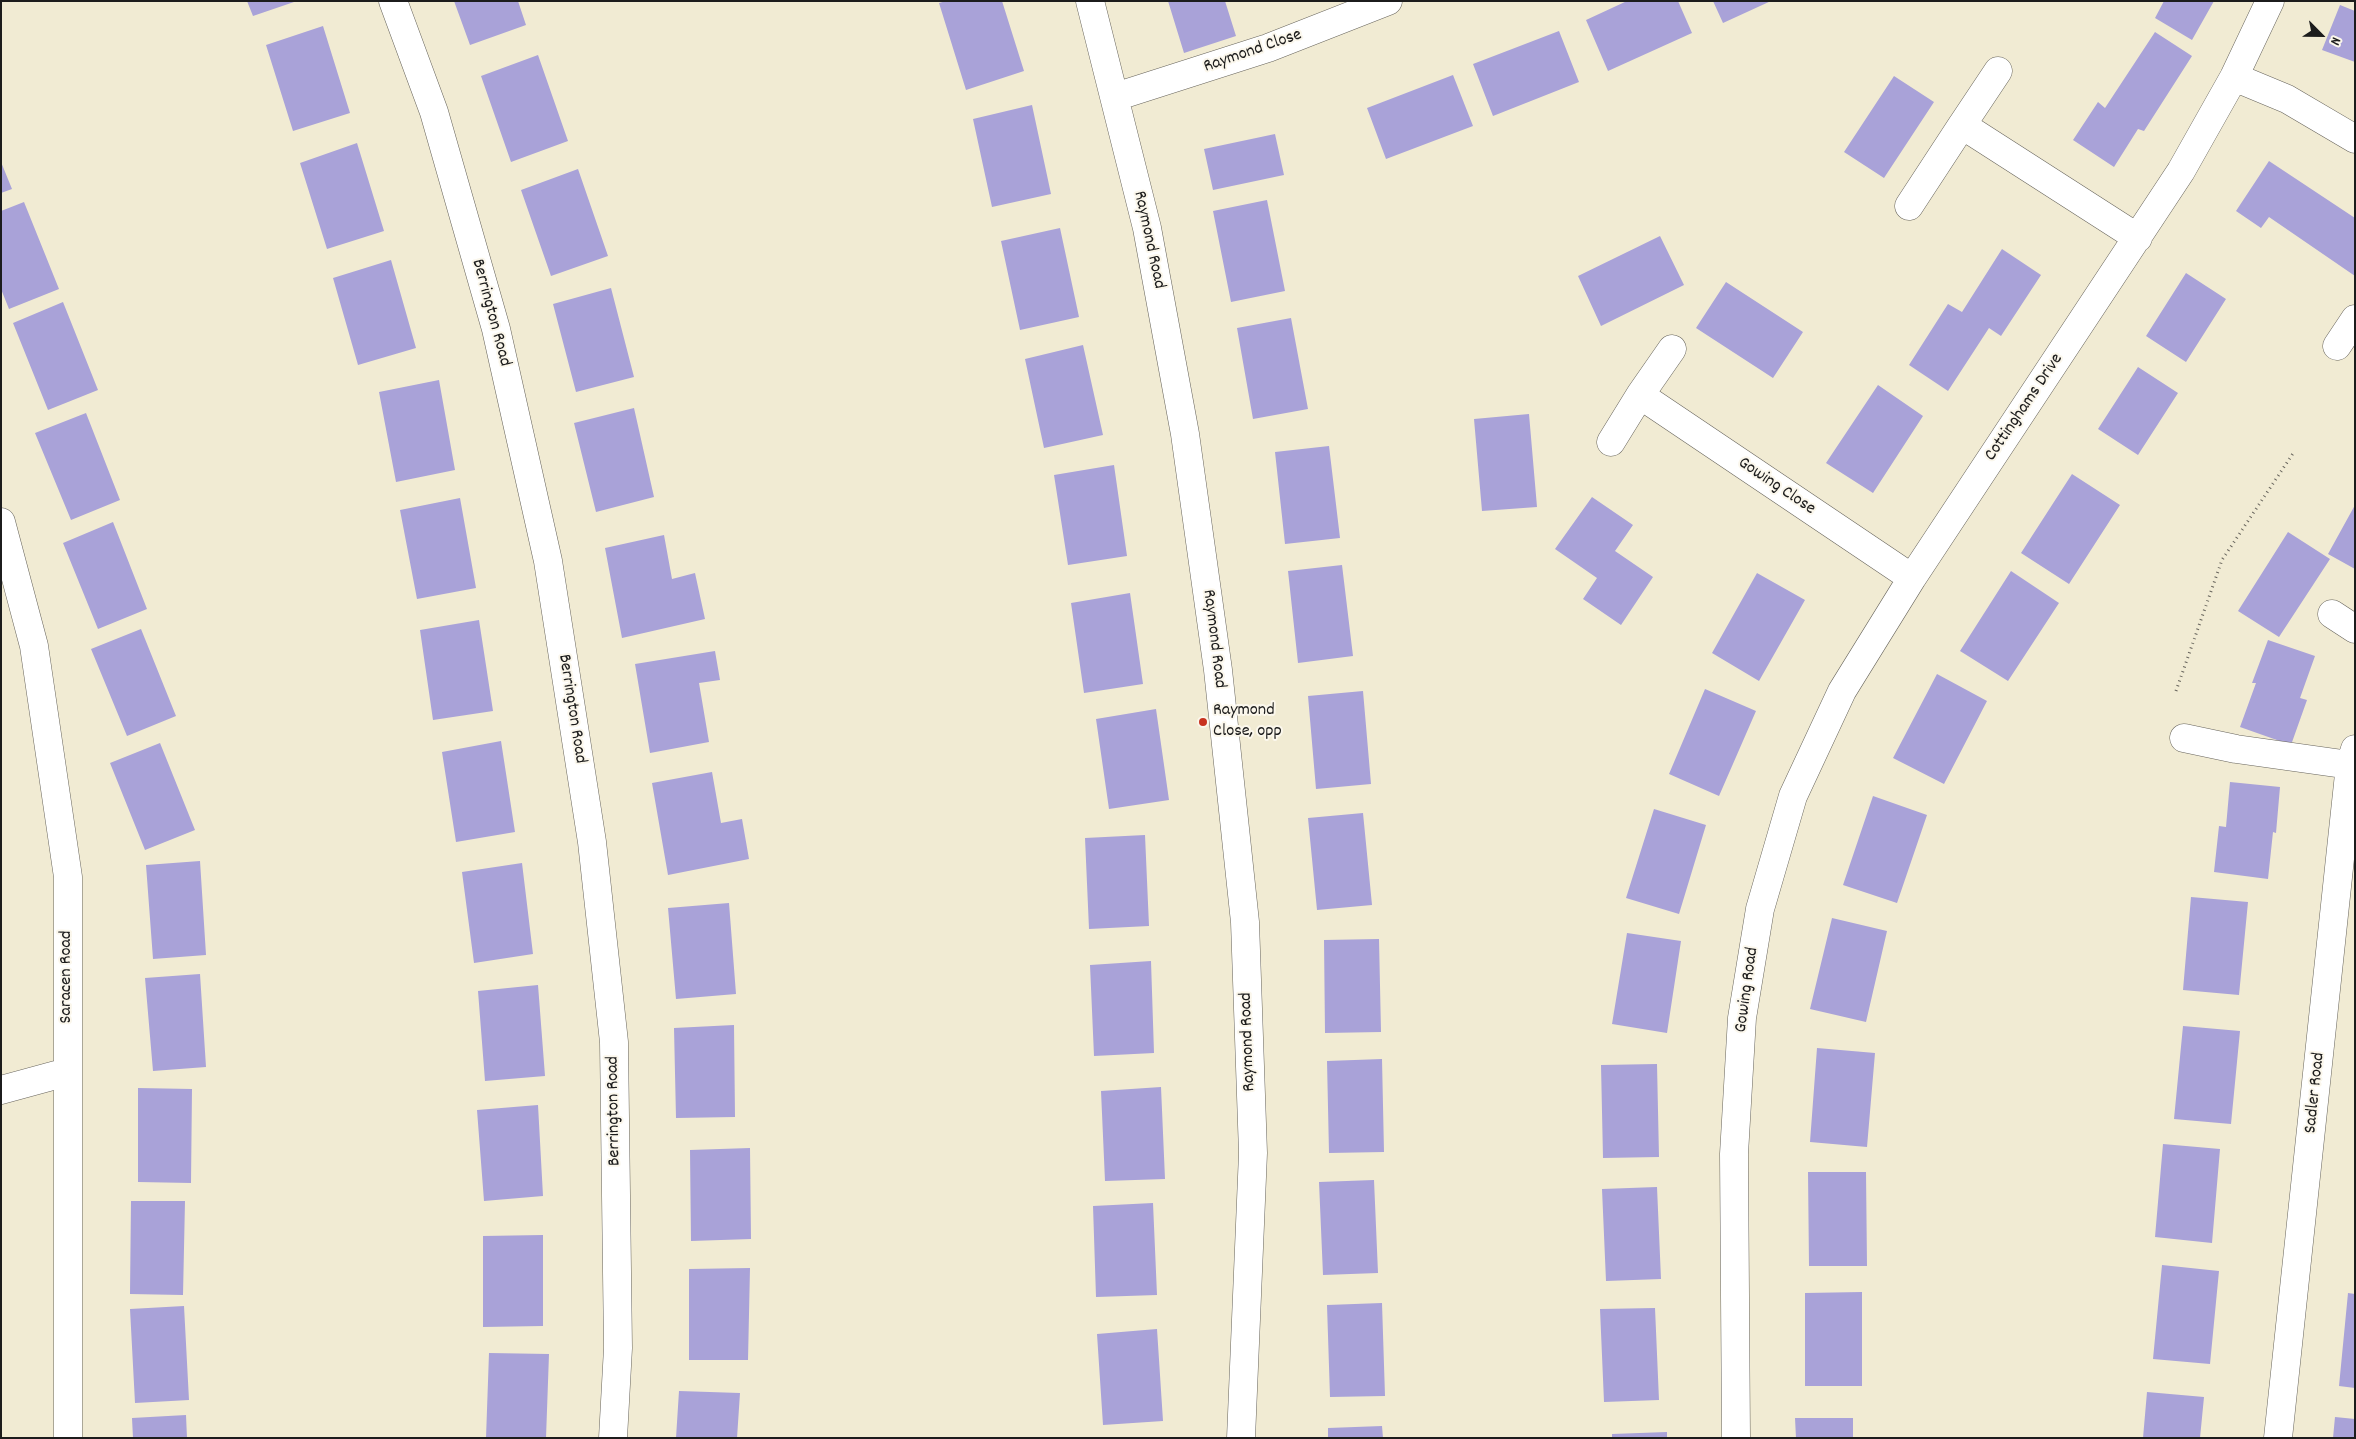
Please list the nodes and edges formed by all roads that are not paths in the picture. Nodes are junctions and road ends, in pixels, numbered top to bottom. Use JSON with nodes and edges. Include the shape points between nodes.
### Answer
{"nodes":[{"id":1,"x":393,"y":1,"type":"edge"},
{"id":2,"x":1090,"y":1,"type":"edge"},
{"id":3,"x":1388,"y":1,"type":"edge"},
{"id":4,"x":2270,"y":1,"type":"edge"},
{"id":5,"x":1998,"y":71,"type":"dead end"},
{"id":6,"x":2234,"y":77,"type":"junction"},
{"id":7,"x":1116,"y":97,"type":"junction"},
{"id":8,"x":1962,"y":125,"type":"junction"},
{"id":9,"x":2355,"y":139,"type":"edge"},
{"id":10,"x":1909,"y":206,"type":"dead end"},
{"id":11,"x":2138,"y":238,"type":"junction"},
{"id":12,"x":2355,"y":319,"type":"edge"},
{"id":13,"x":2337,"y":346,"type":"dead end"},
{"id":14,"x":1672,"y":348,"type":"dead end"},
{"id":15,"x":1640,"y":396,"type":"junction"},
{"id":16,"x":1611,"y":442,"type":"dead end"},
{"id":17,"x":1,"y":522,"type":"edge"},
{"id":18,"x":1912,"y":578,"type":"junction"},
{"id":19,"x":2332,"y":614,"type":"dead end"},
{"id":20,"x":2355,"y":629,"type":"edge"},
{"id":21,"x":2184,"y":738,"type":"dead end"},
{"id":22,"x":2352,"y":757,"type":"edge"},
{"id":23,"x":67,"y":1072,"type":"junction"},
{"id":24,"x":1,"y":1090,"type":"edge"},
{"id":25,"x":68,"y":1438,"type":"edge"},
{"id":26,"x":613,"y":1438,"type":"edge"},
{"id":27,"x":1241,"y":1438,"type":"edge"},
{"id":28,"x":1736,"y":1438,"type":"edge"},
{"id":29,"x":2278,"y":1438,"type":"edge"}],
"edges":[{"from":1,"to":26,"type":"street","name":"Berrington Road","via":[[434,112],[496,329],[548,561],[592,842],[614,1042],[618,1348]]},
{"from":2,"to":7,"type":"street","name":"Raymond Road"},
{"from":3,"to":7,"type":"street","name":"Raymond Close","via":[[1268,48]]},
{"from":4,"to":6,"type":"street","name":"Cottinghams Drive"},
{"from":5,"to":8,"type":"street"},
{"from":6,"to":9,"type":"street","via":[[2287,99]]},
{"from":6,"to":11,"type":"street","name":"Cottinghams Drive","via":[[2181,171]]},
{"from":7,"to":27,"type":"street","name":"Raymond Road","via":[[1147,228],[1185,434],[1218,670],[1245,922],[1253,1152]]},
{"from":8,"to":10,"type":"street"},
{"from":8,"to":11,"type":"street"},
{"from":11,"to":18,"type":"street","name":"Cottinghams Drive"},
{"from":12,"to":13,"type":"street"},
{"from":14,"to":15,"type":"street"},
{"from":15,"to":16,"type":"street"},
{"from":15,"to":18,"type":"street","name":"Gowing Close"},
{"from":17,"to":23,"type":"street","name":"Saracen Road","via":[[34,646],[68,877]]},
{"from":18,"to":28,"type":"street","name":"Gowing Road","via":[[1842,691],[1793,796],[1760,909],[1742,1018],[1734,1154]]},
{"from":19,"to":20,"type":"street"},
{"from":21,"to":22,"type":"street","via":[[2236,749]]},
{"from":22,"to":29,"type":"street","name":"Sadler Road"},
{"from":23,"to":24,"type":"street"},
{"from":23,"to":25,"type":"street","name":"Saracen Road"}]}
